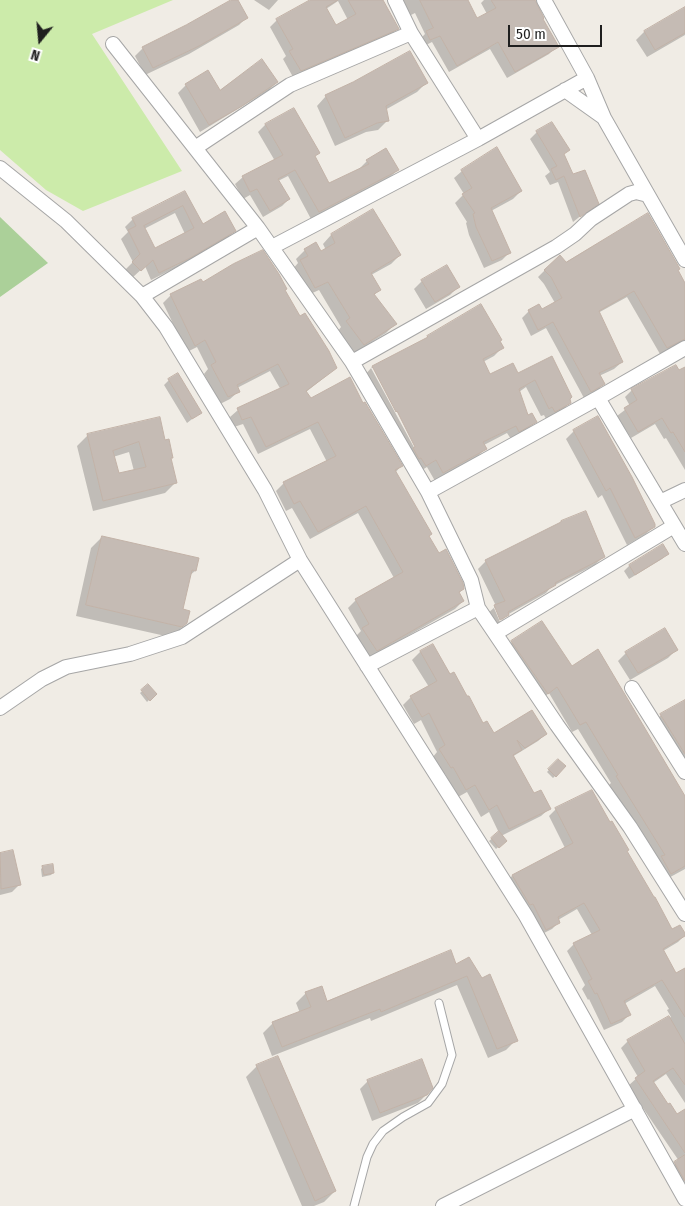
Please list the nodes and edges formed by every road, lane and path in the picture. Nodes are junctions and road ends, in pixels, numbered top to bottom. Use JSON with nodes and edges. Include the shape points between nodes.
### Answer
{"nodes":[{"id":1,"x":395,"y":0,"type":"edge"},
{"id":2,"x":544,"y":0,"type":"edge"},
{"id":3,"x":411,"y":33,"type":"junction"},
{"id":4,"x":113,"y":44,"type":"dead end"},
{"id":5,"x":587,"y":78,"type":"junction"},
{"id":6,"x":566,"y":90,"type":"junction"},
{"id":7,"x":604,"y":118,"type":"junction"},
{"id":8,"x":478,"y":139,"type":"junction"},
{"id":9,"x":195,"y":148,"type":"junction"},
{"id":10,"x":0,"y":168,"type":"edge"},
{"id":11,"x":648,"y":194,"type":"junction"},
{"id":12,"x":258,"y":228,"type":"junction"},
{"id":13,"x":272,"y":248,"type":"junction"},
{"id":14,"x":685,"y":260,"type":"edge"},
{"id":15,"x":142,"y":296,"type":"junction"},
{"id":16,"x":685,"y":348,"type":"edge"},
{"id":17,"x":352,"y":362,"type":"junction"},
{"id":18,"x":598,"y":398,"type":"junction"},
{"id":19,"x":685,"y":490,"type":"edge"},
{"id":20,"x":428,"y":492,"type":"junction"},
{"id":21,"x":660,"y":502,"type":"junction"},
{"id":22,"x":674,"y":526,"type":"junction"},
{"id":23,"x":685,"y":544,"type":"edge"},
{"id":24,"x":300,"y":560,"type":"junction"},
{"id":25,"x":478,"y":608,"type":"junction"},
{"id":26,"x":496,"y":633,"type":"junction"},
{"id":27,"x":367,"y":666,"type":"junction"},
{"id":28,"x":632,"y":688,"type":"dead end"},
{"id":29,"x":0,"y":708,"type":"edge"},
{"id":30,"x":685,"y":772,"type":"edge"},
{"id":31,"x":685,"y":914,"type":"edge"},
{"id":32,"x":439,"y":1003,"type":"dead end"},
{"id":33,"x":635,"y":1109,"type":"junction"},
{"id":34,"x":685,"y":1199,"type":"edge"},
{"id":35,"x":354,"y":1206,"type":"edge"},
{"id":36,"x":443,"y":1206,"type":"edge"}],
"edges":[{"from":1,"to":3,"type":"street"},
{"from":2,"to":5,"type":"street"},
{"from":3,"to":8,"type":"street"},
{"from":3,"to":9,"type":"street","via":[[290,85]]},
{"from":4,"to":9,"type":"street"},
{"from":5,"to":6,"type":"street"},
{"from":5,"to":7,"type":"street"},
{"from":6,"to":7,"type":"street"},
{"from":6,"to":8,"type":"street"},
{"from":7,"to":11,"type":"street"},
{"from":8,"to":13,"type":"street"},
{"from":9,"to":12,"type":"street"},
{"from":10,"to":15,"type":"street","via":[[66,221]]},
{"from":11,"to":14,"type":"street"},
{"from":11,"to":17,"type":"street","via":[[629,194],[556,247]]},
{"from":12,"to":13,"type":"street"},
{"from":12,"to":15,"type":"street"},
{"from":13,"to":17,"type":"street"},
{"from":15,"to":24,"type":"street","via":[[166,327],[265,490]]},
{"from":16,"to":18,"type":"street"},
{"from":17,"to":20,"type":"street"},
{"from":18,"to":20,"type":"street"},
{"from":18,"to":21,"type":"street"},
{"from":19,"to":21,"type":"street"},
{"from":20,"to":25,"type":"street","via":[[471,580]]},
{"from":21,"to":22,"type":"street"},
{"from":22,"to":23,"type":"street"},
{"from":22,"to":26,"type":"street"},
{"from":24,"to":27,"type":"street"},
{"from":24,"to":29,"type":"street","via":[[182,636],[130,654],[66,667]]},
{"from":25,"to":26,"type":"street"},
{"from":25,"to":27,"type":"street"},
{"from":26,"to":31,"type":"street"},
{"from":27,"to":33,"type":"street","via":[[526,916]]},
{"from":28,"to":30,"type":"street"},
{"from":32,"to":35,"type":"lane","via":[[452,1055],[442,1084],[428,1103],[384,1131],[373,1144]]},
{"from":33,"to":34,"type":"street"},
{"from":33,"to":36,"type":"street"}]}
